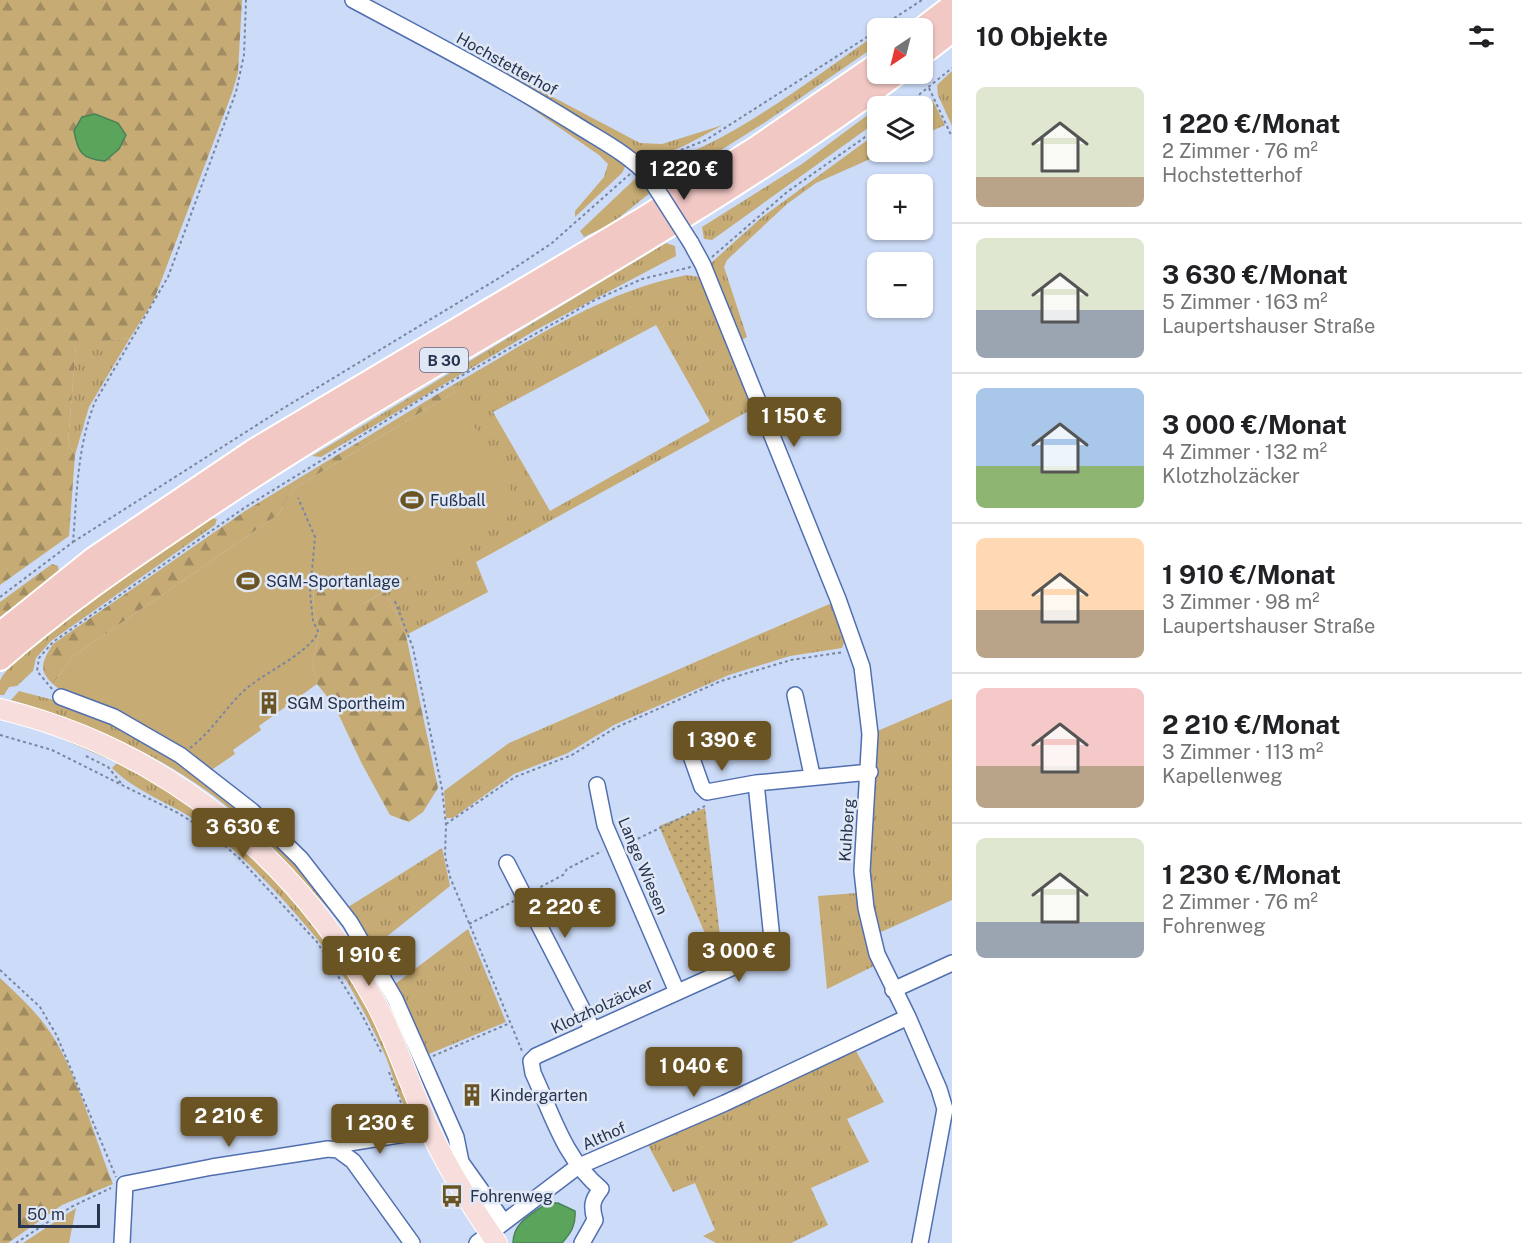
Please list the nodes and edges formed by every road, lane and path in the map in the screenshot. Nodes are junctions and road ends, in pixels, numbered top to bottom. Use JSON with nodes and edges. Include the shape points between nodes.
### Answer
{"nodes":[{"id":1,"x":246,"y":0,"type":"edge"},
{"id":2,"x":353,"y":0,"type":"edge"},
{"id":3,"x":922,"y":0,"type":"edge"},
{"id":4,"x":952,"y":6,"type":"edge"},
{"id":5,"x":895,"y":18,"type":"edge"},
{"id":6,"x":933,"y":21,"type":"edge"},
{"id":7,"x":952,"y":31,"type":"edge"},
{"id":8,"x":867,"y":36,"type":"edge"},
{"id":9,"x":933,"y":46,"type":"edge"},
{"id":10,"x":952,"y":68,"type":"edge"},
{"id":11,"x":867,"y":72,"type":"edge"},
{"id":12,"x":882,"y":84,"type":"edge"},
{"id":13,"x":928,"y":87,"type":"junction"},
{"id":14,"x":917,"y":96,"type":"edge"},
{"id":15,"x":867,"y":136,"type":"edge"},
{"id":16,"x":952,"y":137,"type":"edge"},
{"id":17,"x":644,"y":172,"type":"junction"},
{"id":18,"x":703,"y":265,"type":"junction"},
{"id":19,"x":298,"y":498,"type":"dead end"},
{"id":20,"x":73,"y":542,"type":"junction"},
{"id":21,"x":0,"y":597,"type":"edge"},
{"id":22,"x":395,"y":601,"type":"dead end"},
{"id":23,"x":0,"y":634,"type":"edge"},
{"id":24,"x":856,"y":651,"type":"junction"},
{"id":25,"x":0,"y":659,"type":"edge"},
{"id":26,"x":795,"y":695,"type":"dead end"},
{"id":27,"x":61,"y":697,"type":"joint"},
{"id":28,"x":0,"y":709,"type":"edge"},
{"id":29,"x":0,"y":735,"type":"edge"},
{"id":30,"x":82,"y":753,"type":"dead end"},
{"id":31,"x":180,"y":756,"type":"junction"},
{"id":32,"x":691,"y":756,"type":"dead end"},
{"id":33,"x":870,"y":772,"type":"junction"},
{"id":34,"x":812,"y":776,"type":"junction"},
{"id":35,"x":756,"y":783,"type":"junction"},
{"id":36,"x":122,"y":784,"type":"junction"},
{"id":37,"x":597,"y":785,"type":"dead end"},
{"id":38,"x":708,"y":792,"type":"junction"},
{"id":39,"x":446,"y":825,"type":"junction"},
{"id":40,"x":615,"y":846,"type":"junction"},
{"id":41,"x":507,"y":863,"type":"dead end"},
{"id":42,"x":524,"y":896,"type":"junction"},
{"id":43,"x":469,"y":924,"type":"junction"},
{"id":44,"x":952,"y":963,"type":"edge"},
{"id":45,"x":0,"y":970,"type":"edge"},
{"id":46,"x":893,"y":990,"type":"junction"},
{"id":47,"x":677,"y":992,"type":"junction"},
{"id":48,"x":908,"y":1017,"type":"junction"},
{"id":49,"x":510,"y":1023,"type":"junction"},
{"id":50,"x":593,"y":1030,"type":"junction"},
{"id":51,"x":382,"y":1054,"type":"dead end"},
{"id":52,"x":422,"y":1060,"type":"junction"},
{"id":53,"x":531,"y":1061,"type":"junction"},
{"id":54,"x":387,"y":1066,"type":"dead end"},
{"id":55,"x":946,"y":1086,"type":"edge"},
{"id":56,"x":420,"y":1132,"type":"junction"},
{"id":57,"x":338,"y":1150,"type":"junction"},
{"id":58,"x":577,"y":1167,"type":"junction"},
{"id":59,"x":125,"y":1184,"type":"junction"},
{"id":60,"x":492,"y":1235,"type":"edge"},
{"id":61,"x":16,"y":1243,"type":"edge"},
{"id":62,"x":122,"y":1243,"type":"edge"},
{"id":63,"x":412,"y":1243,"type":"edge"},
{"id":64,"x":582,"y":1243,"type":"edge"},
{"id":65,"x":920,"y":1243,"type":"edge"}],
"edges":[{"from":1,"to":20,"type":"path","via":[[244,55],[236,92],[168,278],[95,402],[81,441]]},
{"from":2,"to":17,"type":"street","name":"Hochstetterhof","via":[[526,93]]},
{"from":3,"to":5,"type":"path"},
{"from":4,"to":6,"type":"highway"},
{"from":7,"to":9,"type":"highway"},
{"from":8,"to":17,"type":"path","via":[[706,141]]},
{"from":10,"to":13,"type":"path"},
{"from":11,"to":23,"type":"highway","number":"B 30","via":[[660,208],[253,451],[93,559]]},
{"from":12,"to":25,"type":"highway","number":"B 30","via":[[767,164],[262,468],[105,575]]},
{"from":13,"to":14,"type":"path"},
{"from":13,"to":16,"type":"path"},
{"from":15,"to":18,"type":"path","via":[[787,192]]},
{"from":17,"to":18,"type":"street","name":"Kuhberg","bridge":true},
{"from":17,"to":20,"type":"path","via":[[552,243]]},
{"from":18,"to":24,"type":"street","name":"Kuhberg"},
{"from":18,"to":27,"type":"path","via":[[642,279],[584,306],[426,396],[244,508],[53,642],[39,658],[37,671]]},
{"from":19,"to":31,"type":"path","via":[[315,537],[310,593],[318,631],[315,638],[248,688],[213,723],[206,736]]},
{"from":20,"to":21,"type":"path"},
{"from":22,"to":39,"type":"path","via":[[413,648]]},
{"from":24,"to":33,"type":"street","name":"Kuhberg","via":[[869,725]]},
{"from":24,"to":39,"type":"path","via":[[791,660],[721,681],[615,728],[572,755],[515,777]]},
{"from":26,"to":34,"type":"street"},
{"from":27,"to":31,"type":"street","via":[[114,717]]},
{"from":28,"to":56,"type":"main road","via":[[60,726],[140,762],[224,817],[255,845],[315,908],[353,963],[391,1035]]},
{"from":29,"to":36,"type":"path","via":[[52,750]]},
{"from":30,"to":36,"type":"path","via":[[108,767]]},
{"from":31,"to":52,"type":"street","via":[[252,811],[308,868],[350,922],[373,960]]},
{"from":32,"to":38,"type":"street","via":[[702,787]]},
{"from":33,"to":34,"type":"street"},
{"from":33,"to":46,"type":"street","name":"Kuhberg","via":[[862,871],[877,954]]},
{"from":34,"to":35,"type":"street"},
{"from":35,"to":38,"type":"street"},
{"from":35,"to":47,"type":"street","name":"Klotzholzäcker","via":[[771,943],[755,958]]},
{"from":36,"to":51,"type":"path","via":[[210,833],[239,858],[316,942]]},
{"from":37,"to":40,"type":"street","name":"Lange Wiesen","via":[[605,825]]},
{"from":38,"to":40,"type":"path","via":[[706,805],[659,826],[655,832]]},
{"from":39,"to":43,"type":"path","via":[[447,866]]},
{"from":40,"to":42,"type":"path"},
{"from":40,"to":47,"type":"street","name":"Lange Wiesen"},
{"from":41,"to":42,"type":"street"},
{"from":42,"to":43,"type":"path"},
{"from":42,"to":50,"type":"street"},
{"from":43,"to":49,"type":"path"},
{"from":44,"to":46,"type":"street"},
{"from":45,"to":59,"type":"path","via":[[40,1007],[57,1036],[110,1167]]},
{"from":46,"to":48,"type":"street","name":"Kuhberg"},
{"from":47,"to":50,"type":"street","name":"Klotzholzäcker"},
{"from":48,"to":55,"type":"street","name":"Kuhberg"},
{"from":48,"to":58,"type":"street","name":"Althof"},
{"from":49,"to":52,"type":"path"},
{"from":49,"to":53,"type":"path"},
{"from":50,"to":53,"type":"street","name":"Klotzholzäcker"},
{"from":52,"to":60,"type":"street"},
{"from":53,"to":58,"type":"street","via":[[568,1154]]},
{"from":54,"to":56,"type":"path","via":[[405,1113]]},
{"from":55,"to":65,"type":"street","name":"Kuhberg"},
{"from":56,"to":57,"type":"street","via":[[349,1143]]},
{"from":56,"to":60,"type":"main road"},
{"from":57,"to":59,"type":"street","via":[[212,1167]]},
{"from":57,"to":63,"type":"street","via":[[353,1161]]},
{"from":58,"to":60,"type":"street","name":"Althof"},
{"from":58,"to":64,"type":"street","via":[[601,1189],[593,1199],[595,1220]]},
{"from":59,"to":61,"type":"path","via":[[91,1196]]},
{"from":59,"to":62,"type":"street"}]}
